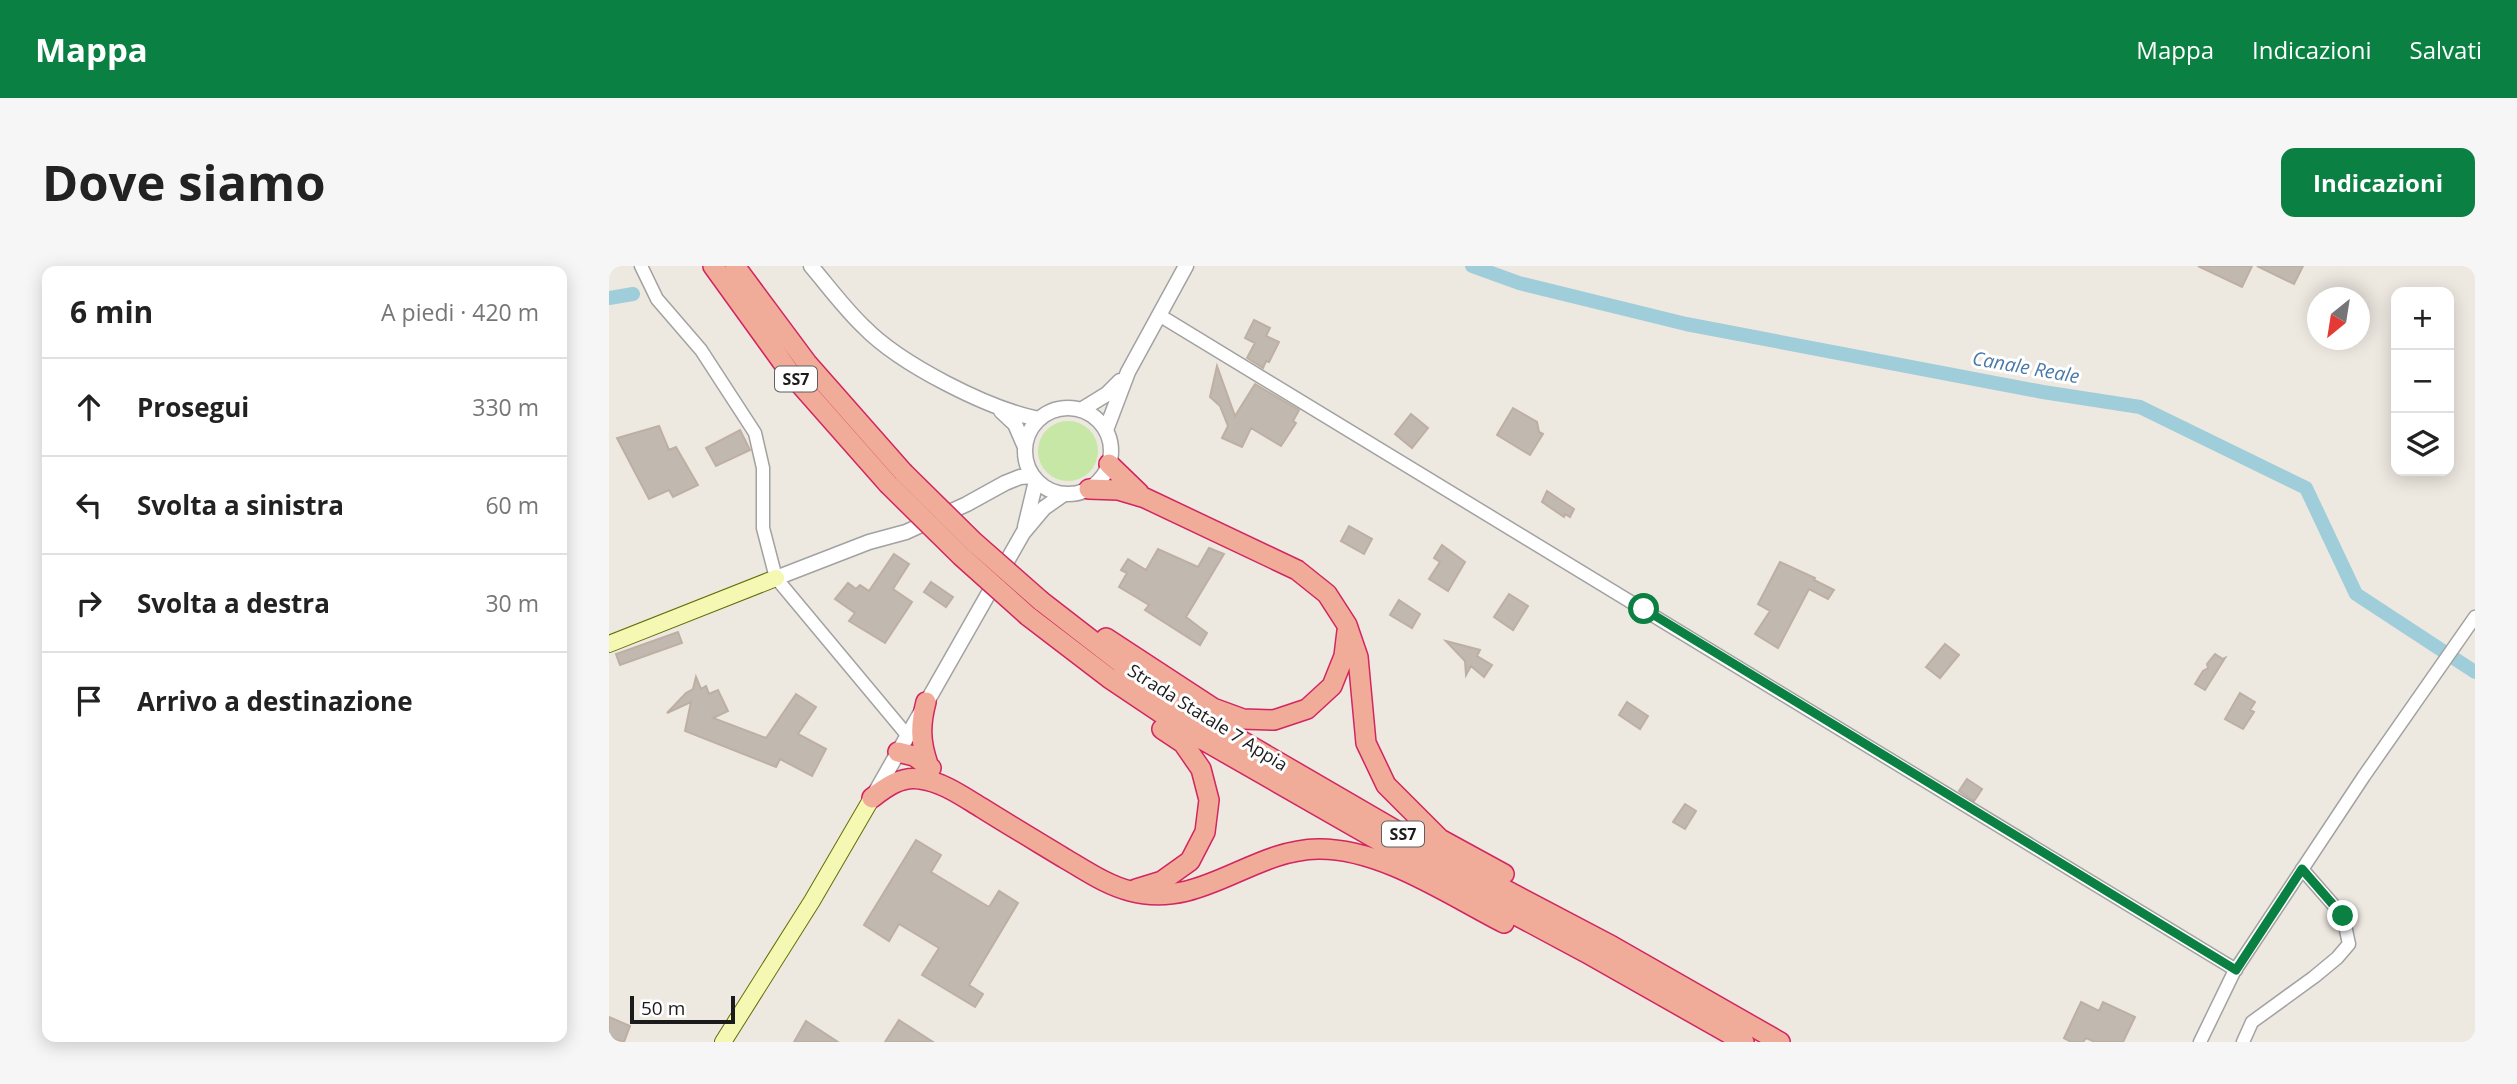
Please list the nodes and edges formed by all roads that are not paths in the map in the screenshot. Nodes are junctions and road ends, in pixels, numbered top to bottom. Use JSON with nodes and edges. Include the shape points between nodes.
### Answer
{"nodes":[{"id":1,"x":641,"y":266,"type":"edge"},
{"id":2,"x":713,"y":266,"type":"edge"},
{"id":3,"x":735,"y":266,"type":"edge"},
{"id":4,"x":811,"y":266,"type":"edge"},
{"id":5,"x":1186,"y":266,"type":"edge"},
{"id":6,"x":1159,"y":315,"type":"junction"},
{"id":7,"x":1128,"y":372,"type":"junction"},
{"id":8,"x":997,"y":408,"type":"junction"},
{"id":9,"x":1081,"y":410,"type":"junction"},
{"id":10,"x":1039,"y":419,"type":"junction"},
{"id":11,"x":1106,"y":430,"type":"junction"},
{"id":12,"x":1025,"y":453,"type":"junction"},
{"id":13,"x":1109,"y":464,"type":"junction"},
{"id":14,"x":895,"y":478,"type":"junction"},
{"id":15,"x":1034,"y":479,"type":"junction"},
{"id":16,"x":1005,"y":483,"type":"junction"},
{"id":17,"x":1090,"y":489,"type":"junction"},
{"id":18,"x":1064,"y":494,"type":"junction"},
{"id":19,"x":1145,"y":498,"type":"junction"},
{"id":20,"x":1023,"y":533,"type":"junction"},
{"id":21,"x":776,"y":578,"type":"junction"},
{"id":22,"x":1035,"y":609,"type":"junction"},
{"id":23,"x":2475,"y":617,"type":"edge"},
{"id":24,"x":1347,"y":625,"type":"junction"},
{"id":25,"x":609,"y":644,"type":"edge"},
{"id":26,"x":926,"y":702,"type":"joint"},
{"id":27,"x":909,"y":744,"type":"junction"},
{"id":28,"x":923,"y":771,"type":"junction"},
{"id":29,"x":872,"y":798,"type":"junction"},
{"id":30,"x":2302,"y":869,"type":"junction"},
{"id":31,"x":1130,"y":891,"type":"junction"},
{"id":32,"x":1612,"y":946,"type":"junction"},
{"id":33,"x":1585,"y":952,"type":"junction"},
{"id":34,"x":2236,"y":970,"type":"junction"},
{"id":35,"x":723,"y":1042,"type":"edge"},
{"id":36,"x":1744,"y":1042,"type":"edge"},
{"id":37,"x":1780,"y":1042,"type":"edge"},
{"id":38,"x":2200,"y":1042,"type":"edge"},
{"id":39,"x":2243,"y":1042,"type":"edge"}],
"edges":[{"from":1,"to":21,"type":"street","via":[[657,299],[701,350],[755,433],[762,468],[763,528]]},
{"from":2,"to":14,"type":"highway","name":"Strada Statale 7 Appia","number":"SS7","via":[[791,374]]},
{"from":3,"to":14,"type":"highway","name":"Strada Statale 7 Appia","number":"SS7"},
{"from":4,"to":8,"type":"street","via":[[864,328],[903,359]]},
{"from":5,"to":6,"type":"street"},
{"from":6,"to":7,"type":"street"},
{"from":6,"to":34,"type":"street"},
{"from":7,"to":9,"type":"street","via":[[1107,394]]},
{"from":7,"to":11,"type":"street"},
{"from":8,"to":10,"type":"street"},
{"from":8,"to":12,"type":"street","via":[[1015,424]]},
{"from":9,"to":10,"type":"street","via":[[1066,408]]},
{"from":9,"to":11,"type":"street"},
{"from":10,"to":12,"type":"street","via":[[1027,436]]},
{"from":11,"to":13,"type":"street"},
{"from":12,"to":15,"type":"street"},
{"from":12,"to":16,"type":"street"},
{"from":13,"to":17,"type":"street"},
{"from":13,"to":19,"type":"highway"},
{"from":14,"to":22,"type":"highway","name":"Strada Statale 7 Appia","number":"SS7","bridge":true,"via":[[974,542]]},
{"from":15,"to":16,"type":"street","via":[[1020,477]]},
{"from":15,"to":18,"type":"street"},
{"from":15,"to":20,"type":"street"},
{"from":16,"to":21,"type":"street","via":[[906,531]]},
{"from":17,"to":18,"type":"street"},
{"from":17,"to":19,"type":"highway","via":[[1118,490]]},
{"from":18,"to":20,"type":"street","via":[[1044,508]]},
{"from":19,"to":24,"type":"highway","via":[[1297,570],[1327,594]]},
{"from":20,"to":26,"type":"street"},
{"from":21,"to":25,"type":"main road"},
{"from":21,"to":27,"type":"street"},
{"from":22,"to":24,"type":"highway","via":[[1130,652],[1213,708],[1243,719],[1274,720],[1307,709],[1332,686],[1344,656]]},
{"from":22,"to":31,"type":"highway","via":[[1101,688],[1183,743],[1201,769],[1209,800],[1205,832],[1189,861],[1162,881]]},
{"from":22,"to":32,"type":"highway","name":"Strada Statale 7 Appia","number":"SS7","via":[[1204,719],[1426,848]]},
{"from":22,"to":33,"type":"highway","name":"Strada Statale 7 Appia","number":"SS7","via":[[1109,678],[1191,733]]},
{"from":23,"to":30,"type":"street"},
{"from":24,"to":32,"type":"highway","via":[[1359,657],[1366,743],[1385,785],[1440,839],[1554,901]]},
{"from":26,"to":27,"type":"highway"},
{"from":27,"to":28,"type":"highway","via":[[905,767]]},
{"from":27,"to":29,"type":"street"},
{"from":28,"to":29,"type":"highway","via":[[894,782]]},
{"from":28,"to":31,"type":"highway","via":[[1098,878]]},
{"from":29,"to":35,"type":"main road"},
{"from":30,"to":34,"type":"street"},
{"from":30,"to":39,"type":"street","via":[[2343,916],[2349,944],[2314,977],[2252,1022]]},
{"from":31,"to":33,"type":"highway","via":[[1165,896],[1203,888],[1277,855],[1318,849],[1354,852],[1397,867],[1514,929]]},
{"from":32,"to":37,"type":"highway","name":"Strada Statale 7 Appia","number":"SS7"},
{"from":33,"to":36,"type":"highway","name":"Strada Statale 7 Appia","number":"SS7"},
{"from":34,"to":38,"type":"street"}]}
